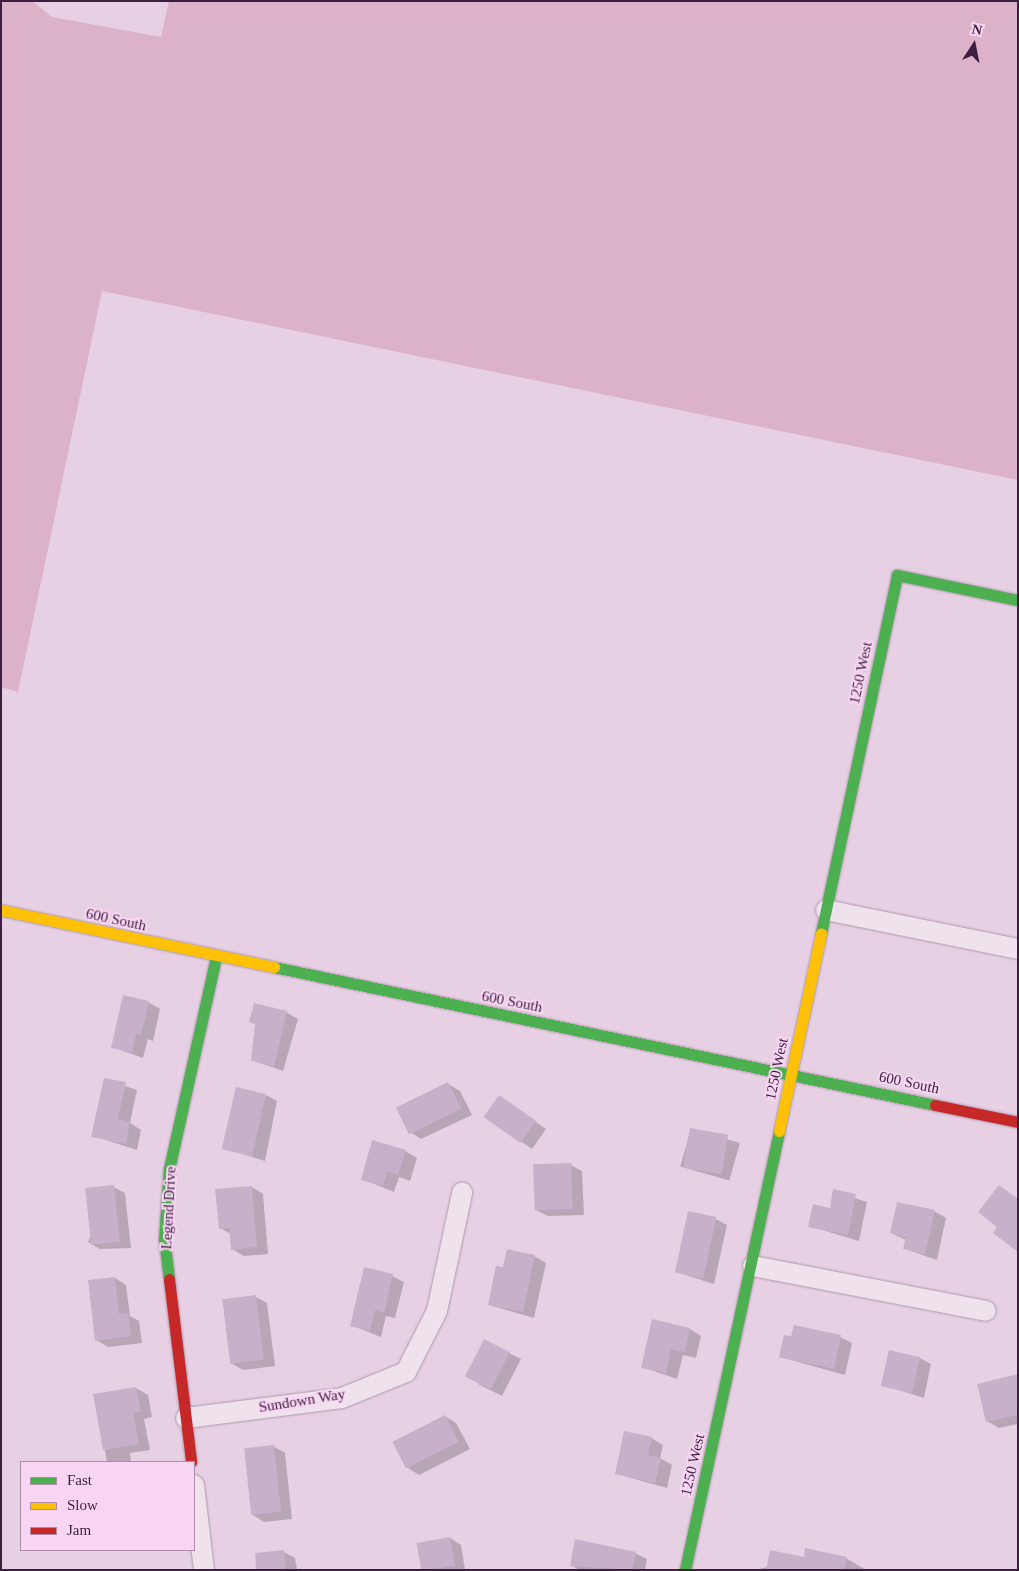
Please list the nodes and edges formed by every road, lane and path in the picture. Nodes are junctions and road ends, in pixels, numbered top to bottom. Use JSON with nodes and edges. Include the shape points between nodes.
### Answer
{"nodes":[{"id":1,"x":1018,"y":600,"type":"edge"},
{"id":2,"x":1,"y":910,"type":"edge"},
{"id":3,"x":826,"y":910,"type":"junction"},
{"id":4,"x":1018,"y":949,"type":"edge"},
{"id":5,"x":216,"y":957,"type":"junction"},
{"id":6,"x":792,"y":1074,"type":"junction"},
{"id":7,"x":1018,"y":1122,"type":"edge"},
{"id":8,"x":462,"y":1193,"type":"dead end"},
{"id":9,"x":753,"y":1266,"type":"junction"},
{"id":10,"x":986,"y":1311,"type":"dead end"},
{"id":11,"x":186,"y":1418,"type":"junction"},
{"id":12,"x":191,"y":1461,"type":"edge"},
{"id":13,"x":195,"y":1494,"type":"edge"},
{"id":14,"x":204,"y":1570,"type":"edge"},
{"id":15,"x":685,"y":1570,"type":"edge"}],
"edges":[{"from":1,"to":3,"type":"street","name":"1250 West","via":[[897,575]]},
{"from":2,"to":5,"type":"street","name":"600 South"},
{"from":3,"to":4,"type":"street"},
{"from":3,"to":6,"type":"street","name":"1250 West"},
{"from":5,"to":6,"type":"street","name":"600 South"},
{"from":5,"to":11,"type":"street","name":"Legend Drive","via":[[169,1169],[164,1240]]},
{"from":6,"to":7,"type":"street","name":"600 South"},
{"from":6,"to":9,"type":"street","name":"1250 West"},
{"from":8,"to":11,"type":"street","name":"Sundown Way","via":[[437,1311],[406,1372],[342,1398]]},
{"from":9,"to":10,"type":"street"},
{"from":9,"to":15,"type":"street","name":"1250 West"},
{"from":11,"to":12,"type":"street","name":"Legend Drive"},
{"from":13,"to":14,"type":"street"}]}
